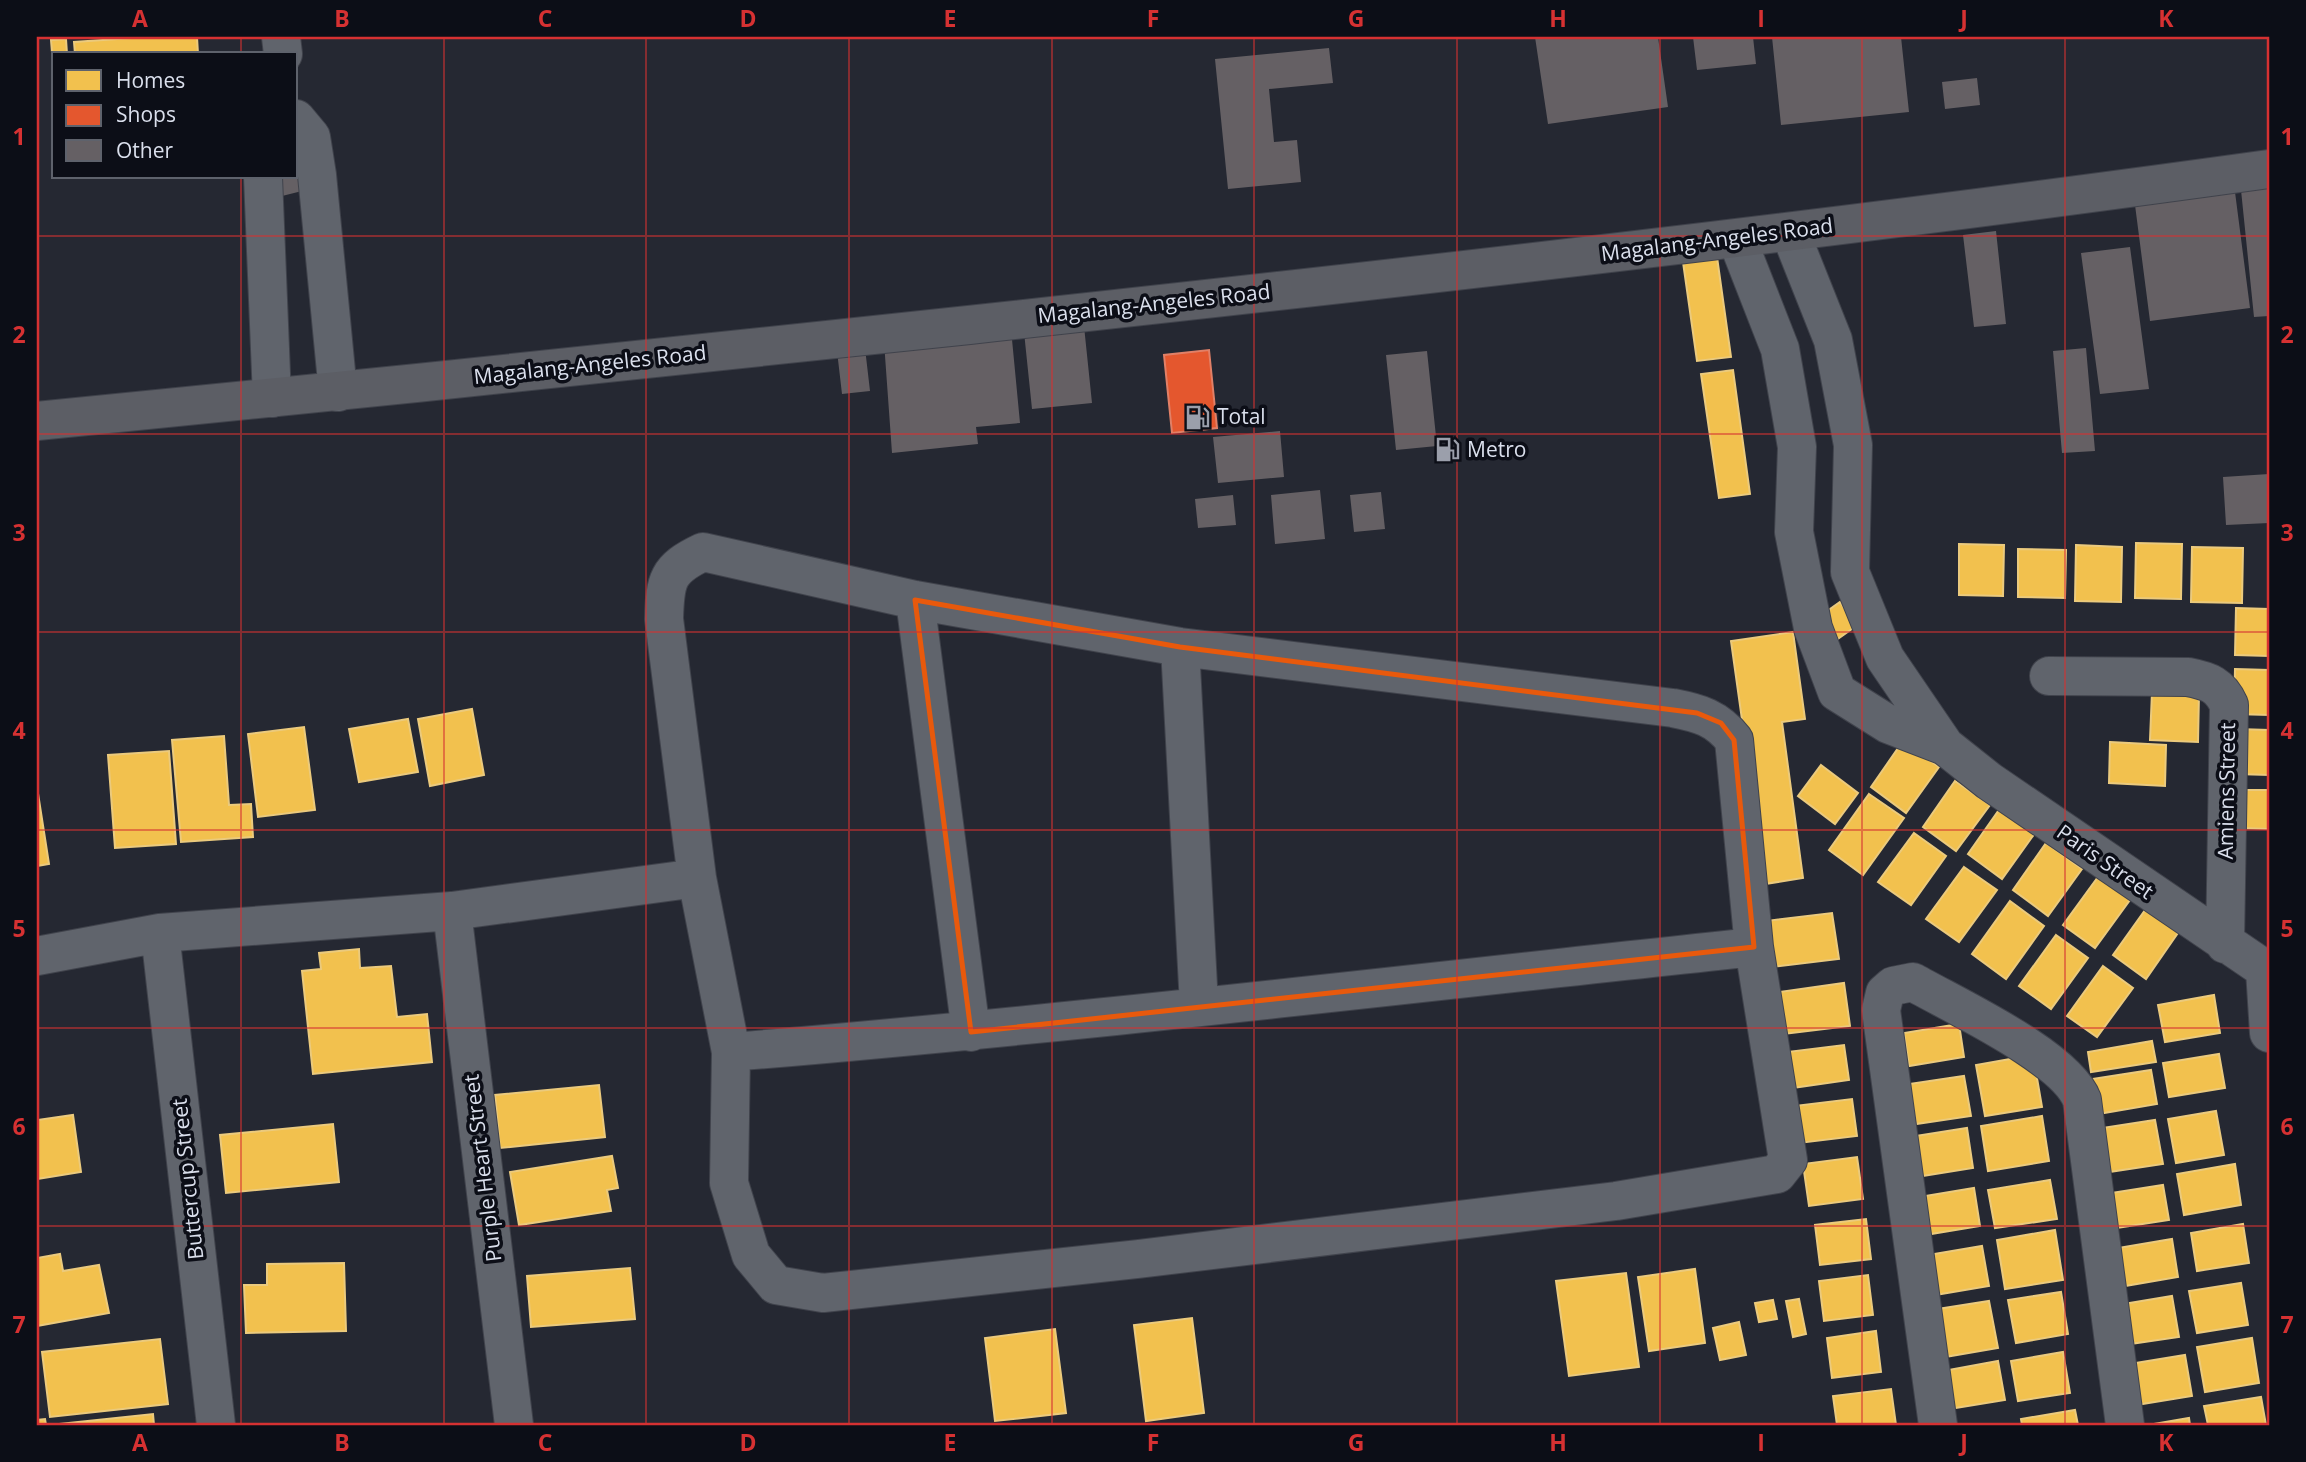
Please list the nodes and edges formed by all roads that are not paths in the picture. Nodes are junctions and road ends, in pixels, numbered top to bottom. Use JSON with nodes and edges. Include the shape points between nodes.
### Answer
{"nodes":[{"id":1,"x":298,"y":121,"type":"edge"},
{"id":2,"x":2269,"y":169,"type":"edge"},
{"id":3,"x":263,"y":178,"type":"edge"},
{"id":4,"x":1790,"y":232,"type":"junction"},
{"id":5,"x":1737,"y":239,"type":"junction"},
{"id":6,"x":338,"y":392,"type":"junction"},
{"id":7,"x":272,"y":398,"type":"junction"},
{"id":8,"x":37,"y":421,"type":"edge"},
{"id":9,"x":1850,"y":572,"type":"junction"},
{"id":10,"x":1804,"y":584,"type":"junction"},
{"id":11,"x":915,"y":600,"type":"junction"},
{"id":12,"x":1180,"y":647,"type":"junction"},
{"id":13,"x":2049,"y":676,"type":"dead end"},
{"id":14,"x":1945,"y":746,"type":"junction"},
{"id":15,"x":697,"y":878,"type":"junction"},
{"id":16,"x":452,"y":911,"type":"junction"},
{"id":17,"x":160,"y":933,"type":"junction"},
{"id":18,"x":2225,"y":944,"type":"junction"},
{"id":19,"x":1754,"y":947,"type":"junction"},
{"id":20,"x":37,"y":956,"type":"edge"},
{"id":21,"x":2267,"y":971,"type":"edge"},
{"id":22,"x":1199,"y":1005,"type":"junction"},
{"id":23,"x":971,"y":1032,"type":"junction"},
{"id":24,"x":2269,"y":1033,"type":"edge"},
{"id":25,"x":731,"y":1052,"type":"junction"},
{"id":26,"x":216,"y":1425,"type":"edge"},
{"id":27,"x":514,"y":1425,"type":"edge"},
{"id":28,"x":1938,"y":1425,"type":"edge"},
{"id":29,"x":2125,"y":1425,"type":"edge"}],
"edges":[{"from":1,"to":6,"type":"street","via":[[311,137],[317,175]]},
{"from":2,"to":4,"type":"main road","name":"Magalang-Angeles Road"},
{"from":3,"to":7,"type":"street"},
{"from":4,"to":5,"type":"main road","name":"Magalang-Angeles Road"},
{"from":4,"to":9,"type":"street","via":[[1833,340],[1853,445]]},
{"from":5,"to":6,"type":"main road","name":"Magalang-Angeles Road"},
{"from":5,"to":10,"type":"street","via":[[1780,349],[1797,447],[1794,532]]},
{"from":6,"to":7,"type":"main road","name":"Magalang-Angeles Road"},
{"from":7,"to":8,"type":"main road","name":"Magalang-Angeles Road"},
{"from":9,"to":10,"type":"street"},
{"from":9,"to":14,"type":"street","via":[[1885,658]]},
{"from":10,"to":14,"type":"street","via":[[1813,628],[1837,692],[1888,724]]},
{"from":11,"to":12,"type":"street"},
{"from":11,"to":15,"type":"street","via":[[703,552],[681,562],[671,573],[664,619]]},
{"from":11,"to":23,"type":"street"},
{"from":12,"to":19,"type":"street","via":[[1673,708],[1721,723],[1734,740]]},
{"from":12,"to":22,"type":"street"},
{"from":13,"to":18,"type":"street","name":"Amiens Street","via":[[2188,677],[2222,690],[2229,705]]},
{"from":14,"to":18,"type":"street","name":"Paris Street"},
{"from":15,"to":16,"type":"street"},
{"from":15,"to":25,"type":"street"},
{"from":16,"to":17,"type":"street"},
{"from":16,"to":27,"type":"street","name":"Purple Heart Street"},
{"from":17,"to":20,"type":"street"},
{"from":17,"to":26,"type":"street","name":"Buttercup Street"},
{"from":18,"to":21,"type":"street","name":"Paris Street"},
{"from":19,"to":22,"type":"street"},
{"from":19,"to":25,"type":"street","via":[[1788,1160],[1777,1174],[1603,1203],[823,1293],[776,1285],[751,1255],[729,1182]]},
{"from":21,"to":24,"type":"street"},
{"from":22,"to":23,"type":"street"},
{"from":23,"to":25,"type":"street"},
{"from":28,"to":29,"type":"street","via":[[1881,1010],[1885,993],[1905,982],[1913,982],[2016,1040],[2077,1086]]}]}
